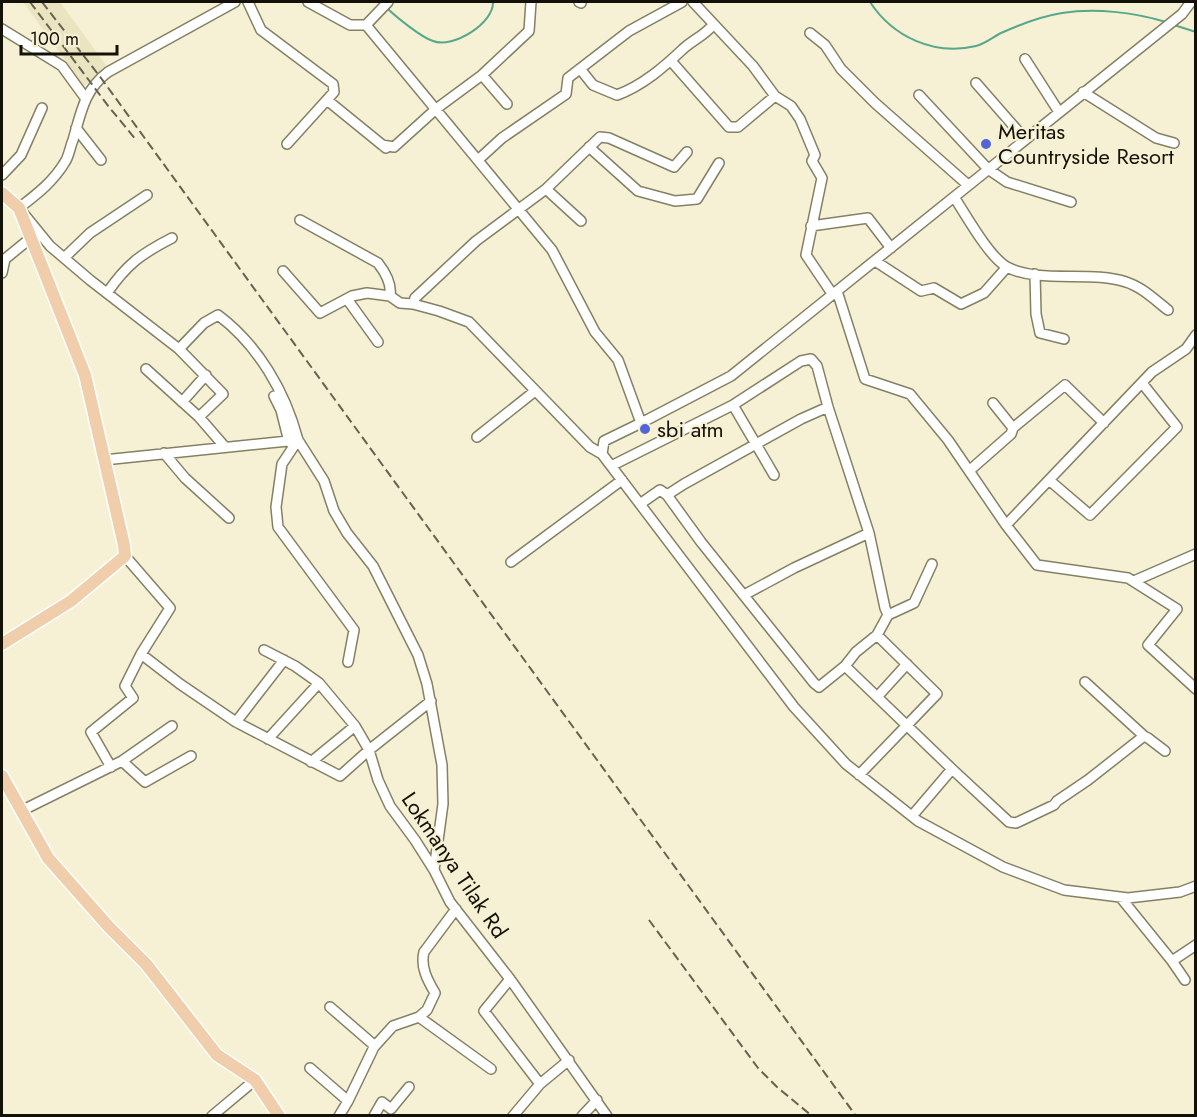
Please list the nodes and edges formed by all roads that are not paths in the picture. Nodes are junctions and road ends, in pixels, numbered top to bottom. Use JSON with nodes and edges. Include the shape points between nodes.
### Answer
{"nodes":[{"id":1,"x":235,"y":2,"type":"edge"},
{"id":2,"x":248,"y":2,"type":"edge"},
{"id":3,"x":308,"y":2,"type":"edge"},
{"id":4,"x":388,"y":2,"type":"edge"},
{"id":5,"x":531,"y":2,"type":"edge"},
{"id":6,"x":682,"y":2,"type":"edge"},
{"id":7,"x":693,"y":2,"type":"edge"},
{"id":8,"x":1191,"y":2,"type":"edge"},
{"id":9,"x":366,"y":25,"type":"junction"},
{"id":10,"x":713,"y":25,"type":"junction"},
{"id":11,"x":2,"y":29,"type":"edge"},
{"id":12,"x":810,"y":33,"type":"dead end"},
{"id":13,"x":1025,"y":58,"type":"dead end"},
{"id":14,"x":671,"y":61,"type":"junction"},
{"id":15,"x":581,"y":70,"type":"junction"},
{"id":16,"x":482,"y":75,"type":"junction"},
{"id":17,"x":976,"y":83,"type":"dead end"},
{"id":18,"x":1083,"y":92,"type":"junction"},
{"id":19,"x":920,"y":95,"type":"dead end"},
{"id":20,"x":775,"y":96,"type":"junction"},
{"id":21,"x":86,"y":99,"type":"junction"},
{"id":22,"x":327,"y":100,"type":"junction"},
{"id":23,"x":507,"y":104,"type":"dead end"},
{"id":24,"x":42,"y":108,"type":"dead end"},
{"id":25,"x":436,"y":110,"type":"junction"},
{"id":26,"x":1059,"y":112,"type":"junction"},
{"id":27,"x":76,"y":128,"type":"junction"},
{"id":28,"x":1026,"y":139,"type":"junction"},
{"id":29,"x":1174,"y":143,"type":"dead end"},
{"id":30,"x":287,"y":144,"type":"dead end"},
{"id":31,"x":590,"y":147,"type":"junction"},
{"id":32,"x":687,"y":152,"type":"dead end"},
{"id":33,"x":101,"y":160,"type":"dead end"},
{"id":34,"x":478,"y":160,"type":"junction"},
{"id":35,"x":719,"y":163,"type":"dead end"},
{"id":36,"x":988,"y":169,"type":"junction"},
{"id":37,"x":2,"y":175,"type":"edge"},
{"id":38,"x":968,"y":185,"type":"junction"},
{"id":39,"x":546,"y":189,"type":"junction"},
{"id":40,"x":2,"y":193,"type":"edge"},
{"id":41,"x":147,"y":195,"type":"dead end"},
{"id":42,"x":954,"y":197,"type":"junction"},
{"id":43,"x":1071,"y":202,"type":"dead end"},
{"id":44,"x":19,"y":208,"type":"junction"},
{"id":45,"x":519,"y":211,"type":"junction"},
{"id":46,"x":300,"y":220,"type":"dead end"},
{"id":47,"x":581,"y":221,"type":"dead end"},
{"id":48,"x":811,"y":226,"type":"junction"},
{"id":49,"x":32,"y":237,"type":"junction"},
{"id":50,"x":171,"y":238,"type":"dead end"},
{"id":51,"x":891,"y":248,"type":"junction"},
{"id":52,"x":64,"y":258,"type":"junction"},
{"id":53,"x":875,"y":261,"type":"junction"},
{"id":54,"x":1007,"y":267,"type":"junction"},
{"id":55,"x":283,"y":271,"type":"dead end"},
{"id":56,"x":2,"y":273,"type":"edge"},
{"id":57,"x":1035,"y":274,"type":"junction"},
{"id":58,"x":106,"y":293,"type":"junction"},
{"id":59,"x":835,"y":293,"type":"junction"},
{"id":60,"x":390,"y":296,"type":"junction"},
{"id":61,"x":347,"y":299,"type":"junction"},
{"id":62,"x":413,"y":304,"type":"junction"},
{"id":63,"x":1168,"y":310,"type":"dead end"},
{"id":64,"x":1196,"y":335,"type":"edge"},
{"id":65,"x":1064,"y":339,"type":"dead end"},
{"id":66,"x":378,"y":342,"type":"dead end"},
{"id":67,"x":179,"y":349,"type":"junction"},
{"id":68,"x":146,"y":369,"type":"dead end"},
{"id":69,"x":206,"y":375,"type":"junction"},
{"id":70,"x":1142,"y":383,"type":"junction"},
{"id":71,"x":535,"y":391,"type":"junction"},
{"id":72,"x":274,"y":396,"type":"dead end"},
{"id":73,"x":182,"y":402,"type":"junction"},
{"id":74,"x":993,"y":403,"type":"dead end"},
{"id":75,"x":733,"y":405,"type":"junction"},
{"id":76,"x":828,"y":407,"type":"junction"},
{"id":77,"x":199,"y":417,"type":"junction"},
{"id":78,"x":641,"y":423,"type":"junction"},
{"id":79,"x":1104,"y":423,"type":"junction"},
{"id":80,"x":1014,"y":428,"type":"junction"},
{"id":81,"x":477,"y":437,"type":"dead end"},
{"id":82,"x":293,"y":441,"type":"junction"},
{"id":83,"x":757,"y":444,"type":"junction"},
{"id":84,"x":225,"y":447,"type":"junction"},
{"id":85,"x":164,"y":453,"type":"junction"},
{"id":86,"x":602,"y":454,"type":"junction"},
{"id":87,"x":105,"y":460,"type":"junction"},
{"id":88,"x":611,"y":466,"type":"junction"},
{"id":89,"x":969,"y":471,"type":"junction"},
{"id":90,"x":774,"y":475,"type":"dead end"},
{"id":91,"x":622,"y":480,"type":"junction"},
{"id":92,"x":1049,"y":480,"type":"junction"},
{"id":93,"x":667,"y":495,"type":"junction"},
{"id":94,"x":640,"y":504,"type":"junction"},
{"id":95,"x":228,"y":518,"type":"dead end"},
{"id":96,"x":1006,"y":525,"type":"junction"},
{"id":97,"x":869,"y":533,"type":"junction"},
{"id":98,"x":124,"y":550,"type":"junction"},
{"id":99,"x":1196,"y":554,"type":"edge"},
{"id":100,"x":511,"y":562,"type":"dead end"},
{"id":101,"x":932,"y":564,"type":"dead end"},
{"id":102,"x":1134,"y":581,"type":"junction"},
{"id":103,"x":744,"y":595,"type":"junction"},
{"id":104,"x":888,"y":615,"type":"junction"},
{"id":105,"x":877,"y":635,"type":"junction"},
{"id":106,"x":2,"y":644,"type":"edge"},
{"id":107,"x":264,"y":650,"type":"dead end"},
{"id":108,"x":141,"y":654,"type":"junction"},
{"id":109,"x":284,"y":660,"type":"junction"},
{"id":110,"x":348,"y":662,"type":"dead end"},
{"id":111,"x":907,"y":664,"type":"junction"},
{"id":112,"x":845,"y":666,"type":"junction"},
{"id":113,"x":1085,"y":682,"type":"dead end"},
{"id":114,"x":319,"y":683,"type":"junction"},
{"id":115,"x":1196,"y":689,"type":"edge"},
{"id":116,"x":877,"y":697,"type":"junction"},
{"id":117,"x":431,"y":701,"type":"junction"},
{"id":118,"x":236,"y":722,"type":"junction"},
{"id":119,"x":172,"y":726,"type":"dead end"},
{"id":120,"x":355,"y":726,"type":"junction"},
{"id":121,"x":908,"y":726,"type":"junction"},
{"id":122,"x":1143,"y":736,"type":"junction"},
{"id":123,"x":268,"y":739,"type":"junction"},
{"id":124,"x":369,"y":750,"type":"junction"},
{"id":125,"x":1165,"y":751,"type":"dead end"},
{"id":126,"x":191,"y":756,"type":"dead end"},
{"id":127,"x":122,"y":761,"type":"junction"},
{"id":128,"x":311,"y":762,"type":"junction"},
{"id":129,"x":111,"y":766,"type":"junction"},
{"id":130,"x":952,"y":770,"type":"junction"},
{"id":131,"x":860,"y":775,"type":"junction"},
{"id":132,"x":2,"y":776,"type":"edge"},
{"id":133,"x":21,"y":811,"type":"junction"},
{"id":134,"x":912,"y":816,"type":"junction"},
{"id":135,"x":434,"y":870,"type":"junction"},
{"id":136,"x":1196,"y":886,"type":"edge"},
{"id":137,"x":1121,"y":898,"type":"junction"},
{"id":138,"x":456,"y":909,"type":"junction"},
{"id":139,"x":1196,"y":945,"type":"edge"},
{"id":140,"x":1172,"y":961,"type":"junction"},
{"id":141,"x":510,"y":979,"type":"junction"},
{"id":142,"x":1185,"y":980,"type":"dead end"},
{"id":143,"x":330,"y":1007,"type":"dead end"},
{"id":144,"x":419,"y":1017,"type":"junction"},
{"id":145,"x":375,"y":1046,"type":"junction"},
{"id":146,"x":569,"y":1060,"type":"junction"},
{"id":147,"x":310,"y":1068,"type":"dead end"},
{"id":148,"x":491,"y":1069,"type":"dead end"},
{"id":149,"x":255,"y":1080,"type":"junction"},
{"id":150,"x":540,"y":1084,"type":"junction"},
{"id":151,"x":409,"y":1087,"type":"dead end"},
{"id":152,"x":597,"y":1100,"type":"junction"},
{"id":153,"x":348,"y":1101,"type":"junction"},
{"id":154,"x":212,"y":1116,"type":"edge"},
{"id":155,"x":279,"y":1116,"type":"edge"},
{"id":156,"x":339,"y":1116,"type":"edge"},
{"id":157,"x":374,"y":1116,"type":"edge"},
{"id":158,"x":513,"y":1116,"type":"edge"},
{"id":159,"x":582,"y":1116,"type":"edge"},
{"id":160,"x":607,"y":1116,"type":"edge"}],
"edges":[{"from":1,"to":21,"type":"street","via":[[108,72],[92,86]]},
{"from":2,"to":22,"type":"street","via":[[261,30],[333,84],[334,92]]},
{"from":3,"to":9,"type":"street","via":[[350,26]]},
{"from":4,"to":9,"type":"street"},
{"from":5,"to":16,"type":"street","via":[[529,31]]},
{"from":6,"to":15,"type":"street","via":[[628,31]]},
{"from":7,"to":10,"type":"street"},
{"from":8,"to":18,"type":"street","via":[[1182,14]]},
{"from":9,"to":25,"type":"street"},
{"from":10,"to":14,"type":"street"},
{"from":10,"to":20,"type":"street","via":[[753,66]]},
{"from":11,"to":21,"type":"street","via":[[63,66]]},
{"from":12,"to":38,"type":"street","via":[[875,103]]},
{"from":13,"to":26,"type":"street"},
{"from":14,"to":15,"type":"street","via":[[617,95],[593,84]]},
{"from":14,"to":20,"type":"street","via":[[729,127],[738,127]]},
{"from":15,"to":34,"type":"street","via":[[568,78],[566,94],[502,138]]},
{"from":16,"to":23,"type":"street"},
{"from":16,"to":25,"type":"street"},
{"from":17,"to":28,"type":"street"},
{"from":18,"to":26,"type":"street"},
{"from":18,"to":29,"type":"street","via":[[1156,138]]},
{"from":19,"to":36,"type":"street"},
{"from":20,"to":48,"type":"street","via":[[791,106],[801,119],[815,155],[812,161],[822,178]]},
{"from":21,"to":27,"type":"street"},
{"from":22,"to":25,"type":"street","via":[[385,147],[394,147]]},
{"from":22,"to":30,"type":"street"},
{"from":24,"to":37,"type":"street","via":[[21,156]]},
{"from":25,"to":34,"type":"street"},
{"from":26,"to":28,"type":"street"},
{"from":27,"to":33,"type":"street"},
{"from":27,"to":44,"type":"street","via":[[66,161],[47,187]]},
{"from":28,"to":36,"type":"street"},
{"from":31,"to":32,"type":"street","via":[[600,137],[609,138],[674,167]]},
{"from":31,"to":35,"type":"street","via":[[638,191],[675,201],[697,199]]},
{"from":31,"to":39,"type":"street"},
{"from":34,"to":45,"type":"street"},
{"from":36,"to":38,"type":"street"},
{"from":36,"to":43,"type":"street","via":[[1007,182]]},
{"from":38,"to":42,"type":"street"},
{"from":39,"to":45,"type":"street"},
{"from":39,"to":47,"type":"street"},
{"from":40,"to":44,"type":"main road"},
{"from":41,"to":52,"type":"street","via":[[90,233]]},
{"from":42,"to":51,"type":"street"},
{"from":42,"to":54,"type":"street","via":[[992,254]]},
{"from":44,"to":49,"type":"main road"},
{"from":44,"to":52,"type":"street"},
{"from":45,"to":62,"type":"street","via":[[476,241]]},
{"from":45,"to":78,"type":"street","via":[[552,250],[595,332],[618,360]]},
{"from":46,"to":60,"type":"street","via":[[378,263],[386,272]]},
{"from":48,"to":51,"type":"street","via":[[868,218]]},
{"from":48,"to":59,"type":"street","via":[[806,255]]},
{"from":49,"to":56,"type":"street","via":[[5,259]]},
{"from":49,"to":87,"type":"main road","via":[[85,375]]},
{"from":50,"to":58,"type":"street","via":[[141,254]]},
{"from":51,"to":53,"type":"street"},
{"from":52,"to":58,"type":"street"},
{"from":53,"to":54,"type":"street","via":[[921,291],[934,288],[961,304],[984,293]]},
{"from":53,"to":59,"type":"street"},
{"from":54,"to":57,"type":"street"},
{"from":55,"to":61,"type":"street","via":[[320,313]]},
{"from":57,"to":63,"type":"street","via":[[1124,281]]},
{"from":57,"to":65,"type":"street","via":[[1040,333]]},
{"from":58,"to":67,"type":"street"},
{"from":59,"to":78,"type":"street","via":[[731,376]]},
{"from":59,"to":89,"type":"street","via":[[865,380],[910,394]]},
{"from":60,"to":61,"type":"street","via":[[368,293]]},
{"from":60,"to":62,"type":"street","via":[[400,303]]},
{"from":61,"to":66,"type":"street"},
{"from":62,"to":71,"type":"street","via":[[469,322]]},
{"from":64,"to":70,"type":"street","via":[[1186,349]]},
{"from":67,"to":69,"type":"street"},
{"from":67,"to":82,"type":"street","via":[[204,322],[218,315],[231,325],[276,383],[293,423]]},
{"from":68,"to":73,"type":"street"},
{"from":69,"to":73,"type":"street"},
{"from":69,"to":77,"type":"street","via":[[223,394]]},
{"from":70,"to":79,"type":"street"},
{"from":70,"to":92,"type":"street","via":[[1177,427],[1090,515]]},
{"from":71,"to":81,"type":"street"},
{"from":71,"to":86,"type":"street"},
{"from":72,"to":82,"type":"street"},
{"from":73,"to":77,"type":"street"},
{"from":74,"to":80,"type":"street"},
{"from":75,"to":76,"type":"street","via":[[801,361],[811,359],[817,366]]},
{"from":75,"to":83,"type":"street"},
{"from":75,"to":88,"type":"street"},
{"from":76,"to":83,"type":"street"},
{"from":76,"to":97,"type":"street"},
{"from":77,"to":84,"type":"street"},
{"from":78,"to":86,"type":"street","via":[[604,441]]},
{"from":79,"to":80,"type":"street","via":[[1065,385]]},
{"from":79,"to":92,"type":"street"},
{"from":80,"to":89,"type":"street"},
{"from":82,"to":84,"type":"street"},
{"from":82,"to":110,"type":"street","via":[[282,464],[276,507],[278,527],[354,630]]},
{"from":82,"to":117,"type":"street","via":[[324,482],[347,533],[373,566],[418,655]]},
{"from":83,"to":90,"type":"street"},
{"from":83,"to":93,"type":"street"},
{"from":84,"to":85,"type":"street"},
{"from":85,"to":87,"type":"street"},
{"from":85,"to":95,"type":"street"},
{"from":86,"to":88,"type":"street"},
{"from":87,"to":98,"type":"main road"},
{"from":88,"to":91,"type":"street"},
{"from":89,"to":96,"type":"street"},
{"from":91,"to":94,"type":"street"},
{"from":91,"to":100,"type":"street"},
{"from":92,"to":96,"type":"street"},
{"from":93,"to":94,"type":"street","via":[[660,490]]},
{"from":93,"to":103,"type":"street"},
{"from":94,"to":131,"type":"street","via":[[794,707]]},
{"from":96,"to":102,"type":"street","via":[[1037,565]]},
{"from":97,"to":103,"type":"street"},
{"from":97,"to":104,"type":"street"},
{"from":98,"to":106,"type":"main road","via":[[71,601]]},
{"from":98,"to":108,"type":"street","via":[[170,608]]},
{"from":99,"to":102,"type":"street"},
{"from":101,"to":104,"type":"street","via":[[914,603]]},
{"from":102,"to":115,"type":"street","via":[[1177,609],[1148,645]]},
{"from":103,"to":112,"type":"street","via":[[813,683],[819,687]]},
{"from":104,"to":105,"type":"street"},
{"from":105,"to":111,"type":"street"},
{"from":105,"to":112,"type":"street"},
{"from":107,"to":109,"type":"street","name":"Lokmanya Tilak Rd"},
{"from":108,"to":118,"type":"street"},
{"from":108,"to":129,"type":"street","via":[[125,686],[133,698],[91,732]]},
{"from":109,"to":114,"type":"street","name":"Lokmanya Tilak Rd"},
{"from":109,"to":118,"type":"street"},
{"from":111,"to":116,"type":"street"},
{"from":111,"to":121,"type":"street","via":[[937,694]]},
{"from":112,"to":116,"type":"street"},
{"from":113,"to":122,"type":"street"},
{"from":114,"to":120,"type":"street","name":"Lokmanya Tilak Rd"},
{"from":114,"to":123,"type":"street"},
{"from":116,"to":121,"type":"street"},
{"from":117,"to":124,"type":"street"},
{"from":117,"to":135,"type":"street","via":[[442,765],[443,804]]},
{"from":118,"to":123,"type":"street"},
{"from":119,"to":127,"type":"street"},
{"from":120,"to":124,"type":"street","name":"Lokmanya Tilak Rd"},
{"from":120,"to":128,"type":"street"},
{"from":121,"to":130,"type":"street"},
{"from":121,"to":131,"type":"street"},
{"from":122,"to":125,"type":"street"},
{"from":122,"to":130,"type":"street","via":[[1054,804],[1016,823],[1009,822]]},
{"from":123,"to":128,"type":"street"},
{"from":124,"to":128,"type":"street","via":[[340,777]]},
{"from":124,"to":135,"type":"street","name":"Lokmanya Tilak Rd","via":[[390,806]]},
{"from":126,"to":127,"type":"street","via":[[146,782]]},
{"from":127,"to":129,"type":"street"},
{"from":129,"to":133,"type":"street"},
{"from":130,"to":134,"type":"street"},
{"from":131,"to":134,"type":"street"},
{"from":132,"to":133,"type":"main road"},
{"from":133,"to":149,"type":"main road","via":[[48,858],[146,964],[218,1055]]},
{"from":134,"to":137,"type":"street","via":[[1003,867],[1064,890]]},
{"from":135,"to":138,"type":"street","name":"Lokmanya Tilak Rd"},
{"from":136,"to":137,"type":"street","via":[[1180,892]]},
{"from":137,"to":140,"type":"street"},
{"from":138,"to":141,"type":"street","name":"Lokmanya Tilak Rd"},
{"from":138,"to":144,"type":"street","via":[[424,952],[427,979],[435,993]]},
{"from":139,"to":140,"type":"street"},
{"from":140,"to":142,"type":"street"},
{"from":141,"to":146,"type":"street","name":"Lokmanya Tilak Rd"},
{"from":141,"to":150,"type":"street","via":[[484,1011]]},
{"from":143,"to":145,"type":"street"},
{"from":144,"to":145,"type":"street","via":[[393,1026]]},
{"from":144,"to":148,"type":"street"},
{"from":145,"to":153,"type":"street"},
{"from":146,"to":150,"type":"street"},
{"from":146,"to":152,"type":"street","name":"Lokmanya Tilak Rd"},
{"from":147,"to":153,"type":"street"},
{"from":149,"to":154,"type":"street"},
{"from":149,"to":155,"type":"main road"},
{"from":150,"to":158,"type":"street"},
{"from":151,"to":157,"type":"street","via":[[391,1109],[382,1102]]},
{"from":152,"to":159,"type":"street"},
{"from":152,"to":160,"type":"street","name":"Lokmanya Tilak Rd"},
{"from":153,"to":156,"type":"street"}]}
